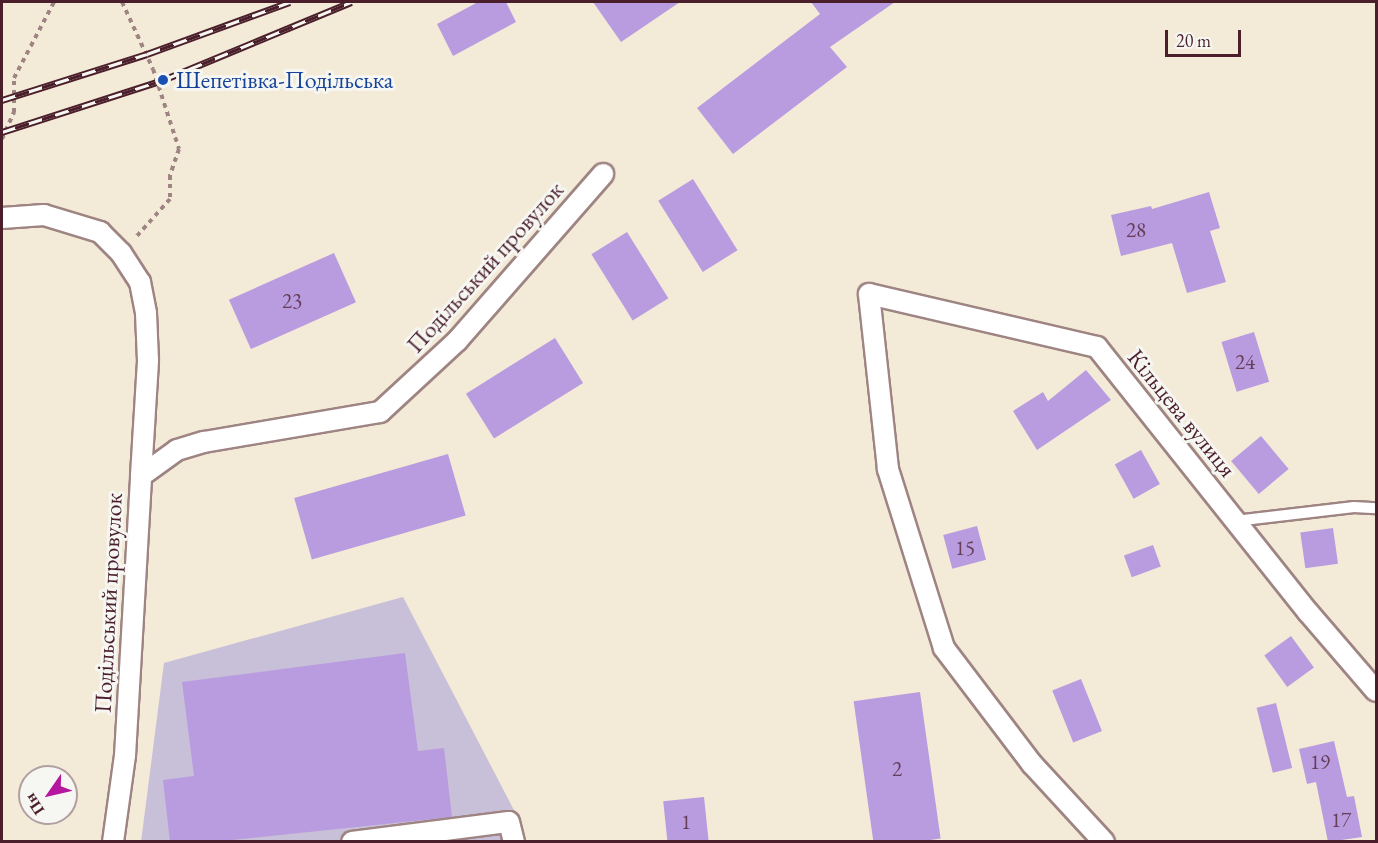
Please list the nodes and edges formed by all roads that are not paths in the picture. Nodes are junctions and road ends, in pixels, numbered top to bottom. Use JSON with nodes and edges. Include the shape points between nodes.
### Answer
{"nodes":[{"id":1,"x":603,"y":174,"type":"dead end"},
{"id":2,"x":2,"y":218,"type":"edge"},
{"id":3,"x":141,"y":476,"type":"junction"},
{"id":4,"x":1377,"y":508,"type":"edge"},
{"id":5,"x":1235,"y":521,"type":"junction"},
{"id":6,"x":1377,"y":691,"type":"edge"},
{"id":7,"x":113,"y":842,"type":"edge"},
{"id":8,"x":352,"y":842,"type":"edge"},
{"id":9,"x":514,"y":842,"type":"edge"},
{"id":10,"x":1104,"y":842,"type":"edge"}],
"edges":[{"from":1,"to":3,"type":"street","name":"Подільський провулок","via":[[457,342],[380,412],[204,442],[177,450]]},
{"from":2,"to":3,"type":"street","via":[[44,215],[100,232],[122,253],[140,282],[146,313]]},
{"from":3,"to":7,"type":"street","name":"Подільський провулок","via":[[125,756]]},
{"from":4,"to":5,"type":"lane","via":[[1354,507]]},
{"from":5,"to":6,"type":"street","name":"Кільцева вулиця"},
{"from":5,"to":10,"type":"street","name":"Кільцева вулиця","via":[[1096,346],[869,294],[888,469],[944,648],[1032,764]]},
{"from":8,"to":9,"type":"street","via":[[509,822]]}]}
